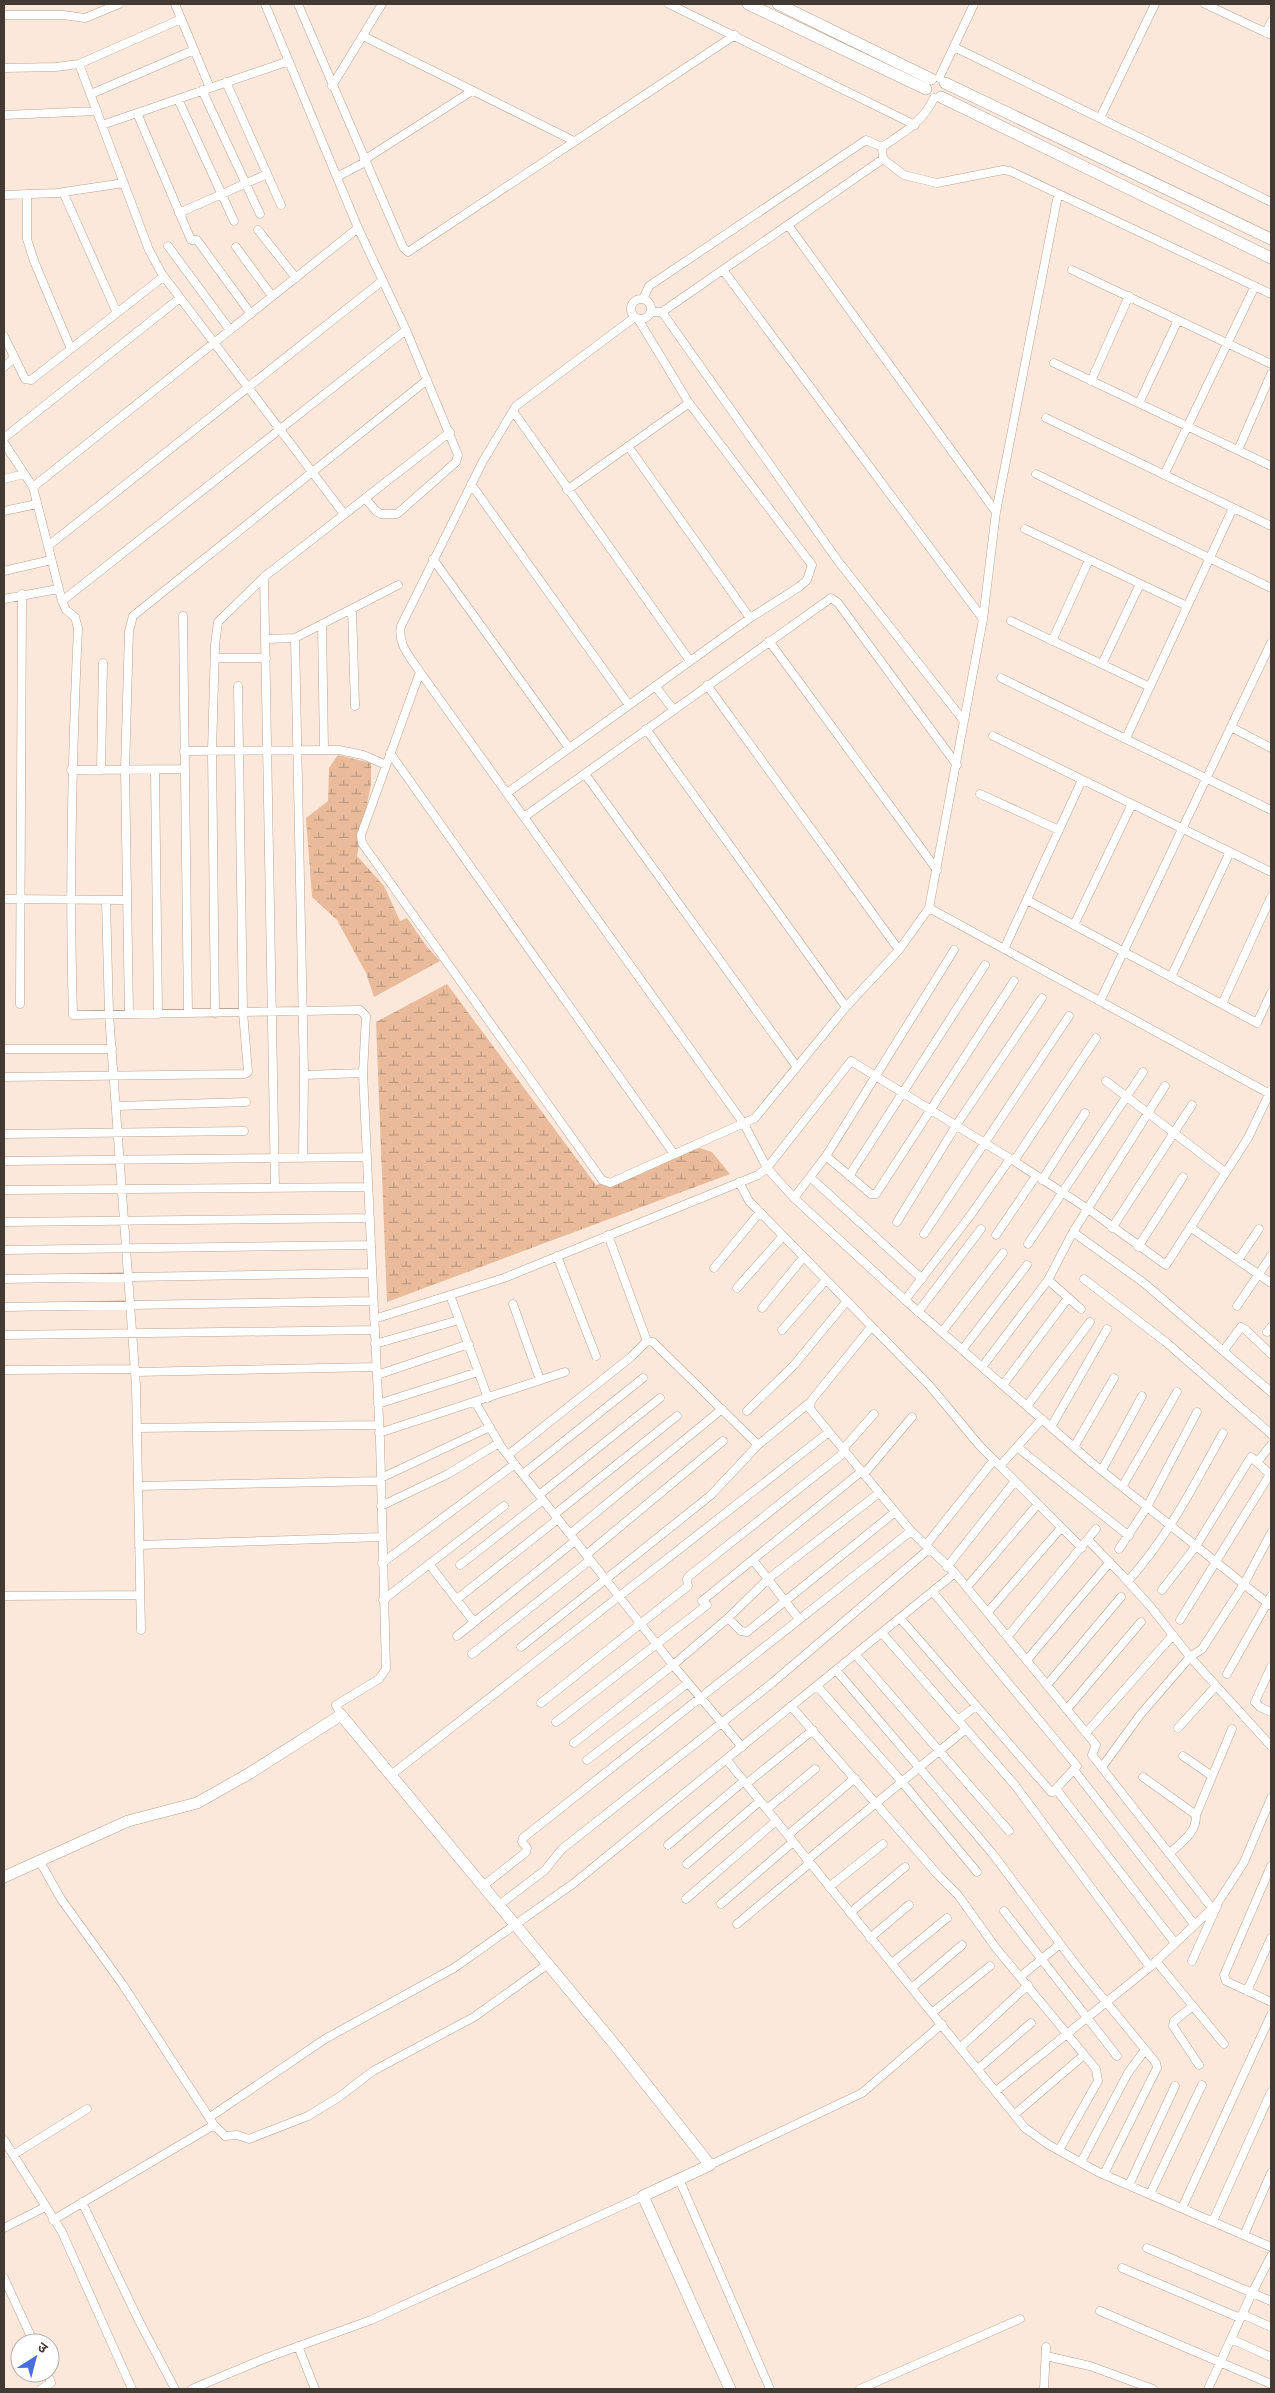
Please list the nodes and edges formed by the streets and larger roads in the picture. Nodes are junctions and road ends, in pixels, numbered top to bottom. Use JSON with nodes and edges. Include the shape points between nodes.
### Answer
{"nodes":[{"id":1,"x":119,"y":4,"type":"edge"},
{"id":2,"x":174,"y":4,"type":"edge"},
{"id":3,"x":265,"y":4,"type":"edge"},
{"id":4,"x":298,"y":4,"type":"edge"},
{"id":5,"x":382,"y":4,"type":"edge"},
{"id":6,"x":669,"y":4,"type":"edge"},
{"id":7,"x":748,"y":4,"type":"edge"},
{"id":8,"x":778,"y":4,"type":"edge"},
{"id":9,"x":974,"y":4,"type":"edge"},
{"id":10,"x":1155,"y":4,"type":"edge"},
{"id":11,"x":1205,"y":4,"type":"edge"},
{"id":12,"x":4,"y":15,"type":"edge"},
{"id":13,"x":181,"y":19,"type":"junction"},
{"id":14,"x":1271,"y":22,"type":"edge"},
{"id":15,"x":1269,"y":34,"type":"edge"},
{"id":16,"x":735,"y":35,"type":"junction"},
{"id":17,"x":362,"y":36,"type":"junction"},
{"id":18,"x":954,"y":47,"type":"junction"},
{"id":19,"x":194,"y":50,"type":"junction"},
{"id":20,"x":289,"y":61,"type":"junction"},
{"id":21,"x":79,"y":64,"type":"junction"},
{"id":22,"x":4,"y":68,"type":"edge"},
{"id":23,"x":226,"y":82,"type":"junction"},
{"id":24,"x":332,"y":86,"type":"junction"},
{"id":25,"x":936,"y":87,"type":"junction"},
{"id":26,"x":206,"y":89,"type":"junction"},
{"id":27,"x":472,"y":91,"type":"junction"},
{"id":28,"x":91,"y":94,"type":"junction"},
{"id":29,"x":178,"y":99,"type":"junction"},
{"id":30,"x":97,"y":111,"type":"junction"},
{"id":31,"x":137,"y":113,"type":"junction"},
{"id":32,"x":4,"y":115,"type":"edge"},
{"id":33,"x":1100,"y":118,"type":"junction"},
{"id":34,"x":102,"y":125,"type":"junction"},
{"id":35,"x":915,"y":125,"type":"junction"},
{"id":36,"x":574,"y":142,"type":"junction"},
{"id":37,"x":882,"y":147,"type":"junction"},
{"id":38,"x":883,"y":159,"type":"junction"},
{"id":39,"x":364,"y":161,"type":"junction"},
{"id":40,"x":267,"y":174,"type":"junction"},
{"id":41,"x":337,"y":177,"type":"junction"},
{"id":42,"x":124,"y":182,"type":"junction"},
{"id":43,"x":246,"y":184,"type":"junction"},
{"id":44,"x":63,"y":192,"type":"junction"},
{"id":45,"x":27,"y":194,"type":"junction"},
{"id":46,"x":221,"y":194,"type":"junction"},
{"id":47,"x":1058,"y":195,"type":"junction"},
{"id":48,"x":4,"y":196,"type":"edge"},
{"id":49,"x":1271,"y":202,"type":"edge"},
{"id":50,"x":281,"y":205,"type":"dead end"},
{"id":51,"x":179,"y":213,"type":"junction"},
{"id":52,"x":260,"y":214,"type":"dead end"},
{"id":53,"x":234,"y":221,"type":"dead end"},
{"id":54,"x":788,"y":226,"type":"junction"},
{"id":55,"x":358,"y":228,"type":"junction"},
{"id":56,"x":258,"y":230,"type":"dead end"},
{"id":57,"x":1271,"y":239,"type":"edge"},
{"id":58,"x":168,"y":246,"type":"dead end"},
{"id":59,"x":236,"y":247,"type":"dead end"},
{"id":60,"x":1271,"y":258,"type":"edge"},
{"id":61,"x":723,"y":270,"type":"junction"},
{"id":62,"x":1072,"y":270,"type":"dead end"},
{"id":63,"x":164,"y":277,"type":"junction"},
{"id":64,"x":296,"y":278,"type":"junction"},
{"id":65,"x":382,"y":280,"type":"junction"},
{"id":66,"x":1255,"y":286,"type":"junction"},
{"id":67,"x":1271,"y":294,"type":"edge"},
{"id":68,"x":272,"y":296,"type":"junction"},
{"id":69,"x":1129,"y":296,"type":"junction"},
{"id":70,"x":180,"y":298,"type":"junction"},
{"id":71,"x":643,"y":299,"type":"junction"},
{"id":72,"x":651,"y":312,"type":"junction"},
{"id":73,"x":662,"y":312,"type":"junction"},
{"id":74,"x":117,"y":313,"type":"junction"},
{"id":75,"x":251,"y":314,"type":"junction"},
{"id":76,"x":636,"y":318,"type":"junction"},
{"id":77,"x":1178,"y":320,"type":"junction"},
{"id":78,"x":230,"y":330,"type":"junction"},
{"id":79,"x":406,"y":330,"type":"junction"},
{"id":80,"x":4,"y":336,"type":"edge"},
{"id":81,"x":214,"y":343,"type":"junction"},
{"id":82,"x":1227,"y":344,"type":"junction"},
{"id":83,"x":71,"y":349,"type":"junction"},
{"id":84,"x":14,"y":358,"type":"junction"},
{"id":85,"x":1054,"y":363,"type":"dead end"},
{"id":86,"x":1271,"y":364,"type":"edge"},
{"id":87,"x":4,"y":367,"type":"edge"},
{"id":88,"x":1271,"y":374,"type":"edge"},
{"id":89,"x":427,"y":380,"type":"junction"},
{"id":90,"x":1091,"y":381,"type":"junction"},
{"id":91,"x":248,"y":388,"type":"junction"},
{"id":92,"x":689,"y":403,"type":"junction"},
{"id":93,"x":1139,"y":404,"type":"junction"},
{"id":94,"x":513,"y":411,"type":"junction"},
{"id":95,"x":1046,"y":418,"type":"dead end"},
{"id":96,"x":1187,"y":426,"type":"junction"},
{"id":97,"x":280,"y":429,"type":"junction"},
{"id":98,"x":450,"y":432,"type":"junction"},
{"id":99,"x":4,"y":438,"type":"edge"},
{"id":100,"x":4,"y":443,"type":"edge"},
{"id":101,"x":628,"y":446,"type":"junction"},
{"id":102,"x":1238,"y":450,"type":"junction"},
{"id":103,"x":1271,"y":466,"type":"edge"},
{"id":104,"x":312,"y":471,"type":"junction"},
{"id":105,"x":24,"y":474,"type":"junction"},
{"id":106,"x":1036,"y":474,"type":"dead end"},
{"id":107,"x":1164,"y":475,"type":"junction"},
{"id":108,"x":4,"y":479,"type":"edge"},
{"id":109,"x":471,"y":484,"type":"junction"},
{"id":110,"x":33,"y":487,"type":"junction"},
{"id":111,"x":567,"y":490,"type":"junction"},
{"id":112,"x":365,"y":498,"type":"junction"},
{"id":113,"x":37,"y":504,"type":"junction"},
{"id":114,"x":1233,"y":508,"type":"junction"},
{"id":115,"x":4,"y":511,"type":"edge"},
{"id":116,"x":996,"y":512,"type":"junction"},
{"id":117,"x":344,"y":514,"type":"junction"},
{"id":118,"x":1271,"y":526,"type":"edge"},
{"id":119,"x":1024,"y":529,"type":"dead end"},
{"id":120,"x":48,"y":546,"type":"junction"},
{"id":121,"x":1210,"y":558,"type":"junction"},
{"id":122,"x":433,"y":559,"type":"junction"},
{"id":123,"x":51,"y":560,"type":"junction"},
{"id":124,"x":1089,"y":560,"type":"junction"},
{"id":125,"x":4,"y":571,"type":"edge"},
{"id":126,"x":264,"y":577,"type":"junction"},
{"id":127,"x":1140,"y":584,"type":"junction"},
{"id":128,"x":398,"y":585,"type":"dead end"},
{"id":129,"x":1271,"y":588,"type":"edge"},
{"id":130,"x":58,"y":589,"type":"junction"},
{"id":131,"x":22,"y":594,"type":"junction"},
{"id":132,"x":4,"y":599,"type":"edge"},
{"id":133,"x":62,"y":601,"type":"junction"},
{"id":134,"x":1188,"y":606,"type":"junction"},
{"id":135,"x":352,"y":609,"type":"junction"},
{"id":136,"x":183,"y":616,"type":"dead end"},
{"id":137,"x":750,"y":618,"type":"junction"},
{"id":138,"x":983,"y":619,"type":"junction"},
{"id":139,"x":1011,"y":621,"type":"dead end"},
{"id":140,"x":322,"y":624,"type":"junction"},
{"id":141,"x":295,"y":638,"type":"junction"},
{"id":142,"x":265,"y":639,"type":"junction"},
{"id":143,"x":769,"y":641,"type":"junction"},
{"id":144,"x":1052,"y":641,"type":"junction"},
{"id":145,"x":1270,"y":647,"type":"edge"},
{"id":146,"x":217,"y":658,"type":"junction"},
{"id":147,"x":266,"y":658,"type":"junction"},
{"id":148,"x":690,"y":661,"type":"junction"},
{"id":149,"x":103,"y":663,"type":"dead end"},
{"id":150,"x":1102,"y":664,"type":"junction"},
{"id":151,"x":420,"y":672,"type":"junction"},
{"id":152,"x":1001,"y":678,"type":"dead end"},
{"id":153,"x":707,"y":685,"type":"junction"},
{"id":154,"x":238,"y":686,"type":"dead end"},
{"id":155,"x":656,"y":686,"type":"junction"},
{"id":156,"x":1150,"y":687,"type":"junction"},
{"id":157,"x":629,"y":705,"type":"junction"},
{"id":158,"x":355,"y":706,"type":"dead end"},
{"id":159,"x":674,"y":709,"type":"junction"},
{"id":160,"x":964,"y":722,"type":"junction"},
{"id":161,"x":1231,"y":727,"type":"junction"},
{"id":162,"x":646,"y":729,"type":"junction"},
{"id":163,"x":993,"y":736,"type":"dead end"},
{"id":164,"x":1126,"y":738,"type":"junction"},
{"id":165,"x":569,"y":748,"type":"junction"},
{"id":166,"x":1271,"y":748,"type":"edge"},
{"id":167,"x":239,"y":750,"type":"junction"},
{"id":168,"x":267,"y":750,"type":"junction"},
{"id":169,"x":297,"y":750,"type":"junction"},
{"id":170,"x":324,"y":750,"type":"junction"},
{"id":171,"x":184,"y":751,"type":"junction"},
{"id":172,"x":212,"y":751,"type":"junction"},
{"id":173,"x":390,"y":754,"type":"junction"},
{"id":174,"x":386,"y":765,"type":"junction"},
{"id":175,"x":956,"y":765,"type":"junction"},
{"id":176,"x":184,"y":769,"type":"junction"},
{"id":177,"x":71,"y":770,"type":"junction"},
{"id":178,"x":101,"y":770,"type":"junction"},
{"id":179,"x":125,"y":770,"type":"junction"},
{"id":180,"x":155,"y":770,"type":"junction"},
{"id":181,"x":585,"y":774,"type":"junction"},
{"id":182,"x":1207,"y":778,"type":"junction"},
{"id":183,"x":1082,"y":780,"type":"junction"},
{"id":184,"x":507,"y":793,"type":"junction"},
{"id":185,"x":980,"y":794,"type":"dead end"},
{"id":186,"x":1132,"y":804,"type":"junction"},
{"id":187,"x":1271,"y":810,"type":"edge"},
{"id":188,"x":524,"y":817,"type":"junction"},
{"id":189,"x":1182,"y":829,"type":"junction"},
{"id":190,"x":1059,"y":830,"type":"junction"},
{"id":191,"x":1230,"y":852,"type":"junction"},
{"id":192,"x":937,"y":870,"type":"junction"},
{"id":193,"x":1271,"y":872,"type":"edge"},
{"id":194,"x":1271,"y":897,"type":"edge"},
{"id":195,"x":4,"y":899,"type":"edge"},
{"id":196,"x":20,"y":899,"type":"junction"},
{"id":197,"x":69,"y":900,"type":"junction"},
{"id":198,"x":106,"y":900,"type":"junction"},
{"id":199,"x":127,"y":900,"type":"junction"},
{"id":200,"x":1027,"y":900,"type":"junction"},
{"id":201,"x":929,"y":908,"type":"junction"},
{"id":202,"x":1074,"y":925,"type":"junction"},
{"id":203,"x":1004,"y":949,"type":"junction"},
{"id":204,"x":900,"y":950,"type":"junction"},
{"id":205,"x":954,"y":950,"type":"dead end"},
{"id":206,"x":1123,"y":952,"type":"junction"},
{"id":207,"x":984,"y":965,"type":"dead end"},
{"id":208,"x":1171,"y":977,"type":"junction"},
{"id":209,"x":1014,"y":981,"type":"dead end"},
{"id":210,"x":1271,"y":993,"type":"edge"},
{"id":211,"x":1042,"y":998,"type":"dead end"},
{"id":212,"x":1100,"y":1001,"type":"junction"},
{"id":213,"x":20,"y":1004,"type":"dead end"},
{"id":214,"x":1222,"y":1004,"type":"junction"},
{"id":215,"x":846,"y":1006,"type":"junction"},
{"id":216,"x":302,"y":1011,"type":"junction"},
{"id":217,"x":243,"y":1012,"type":"junction"},
{"id":218,"x":273,"y":1012,"type":"junction"},
{"id":219,"x":188,"y":1013,"type":"junction"},
{"id":220,"x":215,"y":1013,"type":"junction"},
{"id":221,"x":109,"y":1014,"type":"junction"},
{"id":222,"x":129,"y":1014,"type":"junction"},
{"id":223,"x":158,"y":1014,"type":"junction"},
{"id":224,"x":1069,"y":1016,"type":"dead end"},
{"id":225,"x":1096,"y":1038,"type":"dead end"},
{"id":226,"x":4,"y":1049,"type":"edge"},
{"id":227,"x":112,"y":1049,"type":"junction"},
{"id":228,"x":797,"y":1067,"type":"junction"},
{"id":229,"x":363,"y":1072,"type":"junction"},
{"id":230,"x":1143,"y":1072,"type":"dead end"},
{"id":231,"x":304,"y":1074,"type":"junction"},
{"id":232,"x":4,"y":1077,"type":"edge"},
{"id":233,"x":114,"y":1077,"type":"junction"},
{"id":234,"x":875,"y":1077,"type":"junction"},
{"id":235,"x":1106,"y":1081,"type":"dead end"},
{"id":236,"x":1165,"y":1086,"type":"dead end"},
{"id":237,"x":902,"y":1092,"type":"junction"},
{"id":238,"x":1270,"y":1092,"type":"edge"},
{"id":239,"x":1126,"y":1097,"type":"junction"},
{"id":240,"x":246,"y":1102,"type":"dead end"},
{"id":241,"x":1192,"y":1105,"type":"dead end"},
{"id":242,"x":116,"y":1106,"type":"junction"},
{"id":243,"x":930,"y":1109,"type":"junction"},
{"id":244,"x":1086,"y":1114,"type":"dead end"},
{"id":245,"x":1148,"y":1114,"type":"junction"},
{"id":246,"x":744,"y":1124,"type":"junction"},
{"id":247,"x":957,"y":1124,"type":"junction"},
{"id":248,"x":244,"y":1131,"type":"dead end"},
{"id":249,"x":119,"y":1132,"type":"junction"},
{"id":250,"x":1173,"y":1133,"type":"junction"},
{"id":251,"x":4,"y":1134,"type":"edge"},
{"id":252,"x":985,"y":1143,"type":"junction"},
{"id":253,"x":674,"y":1154,"type":"junction"},
{"id":254,"x":826,"y":1156,"type":"junction"},
{"id":255,"x":367,"y":1157,"type":"junction"},
{"id":256,"x":275,"y":1158,"type":"junction"},
{"id":257,"x":303,"y":1158,"type":"junction"},
{"id":258,"x":1012,"y":1160,"type":"junction"},
{"id":259,"x":4,"y":1161,"type":"edge"},
{"id":260,"x":121,"y":1161,"type":"junction"},
{"id":261,"x":767,"y":1168,"type":"junction"},
{"id":262,"x":1226,"y":1172,"type":"junction"},
{"id":263,"x":849,"y":1176,"type":"junction"},
{"id":264,"x":1183,"y":1176,"type":"dead end"},
{"id":265,"x":810,"y":1177,"type":"junction"},
{"id":266,"x":1039,"y":1178,"type":"junction"},
{"id":267,"x":739,"y":1182,"type":"junction"},
{"id":268,"x":368,"y":1187,"type":"junction"},
{"id":269,"x":274,"y":1188,"type":"junction"},
{"id":270,"x":123,"y":1189,"type":"junction"},
{"id":271,"x":4,"y":1190,"type":"edge"},
{"id":272,"x":1063,"y":1194,"type":"junction"},
{"id":273,"x":794,"y":1198,"type":"junction"},
{"id":274,"x":1088,"y":1209,"type":"junction"},
{"id":275,"x":760,"y":1212,"type":"junction"},
{"id":276,"x":370,"y":1218,"type":"junction"},
{"id":277,"x":125,"y":1220,"type":"junction"},
{"id":278,"x":4,"y":1222,"type":"edge"},
{"id":279,"x":897,"y":1222,"type":"dead end"},
{"id":280,"x":1190,"y":1227,"type":"junction"},
{"id":281,"x":1112,"y":1228,"type":"junction"},
{"id":282,"x":981,"y":1229,"type":"dead end"},
{"id":283,"x":1259,"y":1229,"type":"dead end"},
{"id":284,"x":1073,"y":1232,"type":"junction"},
{"id":285,"x":924,"y":1234,"type":"dead end"},
{"id":286,"x":608,"y":1235,"type":"junction"},
{"id":287,"x":996,"y":1235,"type":"dead end"},
{"id":288,"x":783,"y":1236,"type":"junction"},
{"id":289,"x":1028,"y":1244,"type":"dead end"},
{"id":290,"x":371,"y":1246,"type":"junction"},
{"id":291,"x":1138,"y":1247,"type":"junction"},
{"id":292,"x":127,"y":1248,"type":"junction"},
{"id":293,"x":4,"y":1250,"type":"edge"},
{"id":294,"x":1002,"y":1253,"type":"dead end"},
{"id":295,"x":557,"y":1256,"type":"junction"},
{"id":296,"x":1271,"y":1256,"type":"edge"},
{"id":297,"x":804,"y":1258,"type":"junction"},
{"id":298,"x":1238,"y":1260,"type":"junction"},
{"id":299,"x":1027,"y":1265,"type":"dead end"},
{"id":300,"x":714,"y":1268,"type":"dead end"},
{"id":301,"x":372,"y":1273,"type":"junction"},
{"id":302,"x":1260,"y":1275,"type":"junction"},
{"id":303,"x":129,"y":1277,"type":"junction"},
{"id":304,"x":4,"y":1279,"type":"edge"},
{"id":305,"x":922,"y":1279,"type":"junction"},
{"id":306,"x":1084,"y":1279,"type":"dead end"},
{"id":307,"x":825,"y":1280,"type":"junction"},
{"id":308,"x":1048,"y":1280,"type":"junction"},
{"id":309,"x":1271,"y":1283,"type":"edge"},
{"id":310,"x":737,"y":1288,"type":"dead end"},
{"id":311,"x":450,"y":1295,"type":"junction"},
{"id":312,"x":1068,"y":1298,"type":"junction"},
{"id":313,"x":905,"y":1300,"type":"junction"},
{"id":314,"x":374,"y":1302,"type":"junction"},
{"id":315,"x":846,"y":1302,"type":"junction"},
{"id":316,"x":513,"y":1304,"type":"dead end"},
{"id":317,"x":131,"y":1306,"type":"junction"},
{"id":318,"x":1237,"y":1306,"type":"dead end"},
{"id":319,"x":4,"y":1307,"type":"edge"},
{"id":320,"x":762,"y":1308,"type":"dead end"},
{"id":321,"x":1081,"y":1309,"type":"dead end"},
{"id":322,"x":918,"y":1312,"type":"junction"},
{"id":323,"x":374,"y":1318,"type":"junction"},
{"id":324,"x":460,"y":1320,"type":"junction"},
{"id":325,"x":1090,"y":1322,"type":"dead end"},
{"id":326,"x":871,"y":1327,"type":"junction"},
{"id":327,"x":1107,"y":1329,"type":"dead end"},
{"id":328,"x":375,"y":1330,"type":"junction"},
{"id":329,"x":782,"y":1330,"type":"dead end"},
{"id":330,"x":942,"y":1332,"type":"junction"},
{"id":331,"x":133,"y":1334,"type":"junction"},
{"id":332,"x":4,"y":1335,"type":"edge"},
{"id":333,"x":647,"y":1341,"type":"junction"},
{"id":334,"x":376,"y":1344,"type":"junction"},
{"id":335,"x":468,"y":1344,"type":"junction"},
{"id":336,"x":962,"y":1350,"type":"junction"},
{"id":337,"x":1224,"y":1350,"type":"junction"},
{"id":338,"x":1271,"y":1354,"type":"edge"},
{"id":339,"x":596,"y":1356,"type":"dead end"},
{"id":340,"x":982,"y":1367,"type":"junction"},
{"id":341,"x":4,"y":1370,"type":"edge"},
{"id":342,"x":135,"y":1371,"type":"junction"},
{"id":343,"x":377,"y":1371,"type":"junction"},
{"id":344,"x":478,"y":1372,"type":"junction"},
{"id":345,"x":565,"y":1372,"type":"dead end"},
{"id":346,"x":643,"y":1378,"type":"dead end"},
{"id":347,"x":1114,"y":1378,"type":"dead end"},
{"id":348,"x":540,"y":1380,"type":"junction"},
{"id":349,"x":1003,"y":1385,"type":"junction"},
{"id":350,"x":1177,"y":1392,"type":"dead end"},
{"id":351,"x":1271,"y":1392,"type":"edge"},
{"id":352,"x":1142,"y":1396,"type":"dead end"},
{"id":353,"x":488,"y":1398,"type":"junction"},
{"id":354,"x":660,"y":1398,"type":"dead end"},
{"id":355,"x":476,"y":1402,"type":"junction"},
{"id":356,"x":809,"y":1403,"type":"junction"},
{"id":357,"x":378,"y":1404,"type":"junction"},
{"id":358,"x":1027,"y":1406,"type":"junction"},
{"id":359,"x":722,"y":1409,"type":"junction"},
{"id":360,"x":747,"y":1411,"type":"dead end"},
{"id":361,"x":1197,"y":1412,"type":"dead end"},
{"id":362,"x":874,"y":1414,"type":"dead end"},
{"id":363,"x":677,"y":1416,"type":"dead end"},
{"id":364,"x":912,"y":1417,"type":"dead end"},
{"id":365,"x":1042,"y":1419,"type":"junction"},
{"id":366,"x":490,"y":1427,"type":"junction"},
{"id":367,"x":1052,"y":1427,"type":"junction"},
{"id":368,"x":137,"y":1428,"type":"junction"},
{"id":369,"x":379,"y":1429,"type":"junction"},
{"id":370,"x":828,"y":1432,"type":"junction"},
{"id":371,"x":1223,"y":1433,"type":"dead end"},
{"id":372,"x":1271,"y":1434,"type":"edge"},
{"id":373,"x":723,"y":1441,"type":"dead end"},
{"id":374,"x":500,"y":1443,"type":"junction"},
{"id":375,"x":758,"y":1445,"type":"junction"},
{"id":376,"x":1271,"y":1445,"type":"edge"},
{"id":377,"x":1017,"y":1447,"type":"junction"},
{"id":378,"x":1074,"y":1447,"type":"junction"},
{"id":379,"x":844,"y":1450,"type":"junction"},
{"id":380,"x":508,"y":1455,"type":"junction"},
{"id":381,"x":1258,"y":1462,"type":"junction"},
{"id":382,"x":997,"y":1463,"type":"junction"},
{"id":383,"x":515,"y":1464,"type":"junction"},
{"id":384,"x":1102,"y":1470,"type":"junction"},
{"id":385,"x":863,"y":1473,"type":"junction"},
{"id":386,"x":523,"y":1474,"type":"junction"},
{"id":387,"x":1271,"y":1474,"type":"edge"},
{"id":388,"x":381,"y":1480,"type":"junction"},
{"id":389,"x":1016,"y":1482,"type":"junction"},
{"id":390,"x":138,"y":1486,"type":"junction"},
{"id":391,"x":1122,"y":1486,"type":"junction"},
{"id":392,"x":879,"y":1493,"type":"junction"},
{"id":393,"x":541,"y":1497,"type":"junction"},
{"id":394,"x":1038,"y":1504,"type":"junction"},
{"id":395,"x":381,"y":1506,"type":"junction"},
{"id":396,"x":504,"y":1506,"type":"dead end"},
{"id":397,"x":1147,"y":1506,"type":"junction"},
{"id":398,"x":895,"y":1512,"type":"junction"},
{"id":399,"x":556,"y":1517,"type":"junction"},
{"id":400,"x":1172,"y":1526,"type":"junction"},
{"id":401,"x":1061,"y":1528,"type":"junction"},
{"id":402,"x":1096,"y":1529,"type":"dead end"},
{"id":403,"x":911,"y":1531,"type":"junction"},
{"id":404,"x":1271,"y":1533,"type":"edge"},
{"id":405,"x":1129,"y":1536,"type":"junction"},
{"id":406,"x":382,"y":1537,"type":"junction"},
{"id":407,"x":573,"y":1538,"type":"junction"},
{"id":408,"x":1088,"y":1540,"type":"junction"},
{"id":409,"x":139,"y":1544,"type":"junction"},
{"id":410,"x":1196,"y":1546,"type":"junction"},
{"id":411,"x":927,"y":1547,"type":"junction"},
{"id":412,"x":1082,"y":1548,"type":"junction"},
{"id":413,"x":1118,"y":1549,"type":"dead end"},
{"id":414,"x":588,"y":1557,"type":"junction"},
{"id":415,"x":754,"y":1560,"type":"junction"},
{"id":416,"x":1110,"y":1562,"type":"junction"},
{"id":417,"x":1217,"y":1562,"type":"junction"},
{"id":418,"x":382,"y":1563,"type":"junction"},
{"id":419,"x":429,"y":1564,"type":"junction"},
{"id":420,"x":460,"y":1565,"type":"dead end"},
{"id":421,"x":947,"y":1567,"type":"junction"},
{"id":422,"x":955,"y":1574,"type":"junction"},
{"id":423,"x":606,"y":1580,"type":"junction"},
{"id":424,"x":768,"y":1580,"type":"junction"},
{"id":425,"x":1128,"y":1581,"type":"junction"},
{"id":426,"x":1244,"y":1584,"type":"junction"},
{"id":427,"x":967,"y":1587,"type":"junction"},
{"id":428,"x":1162,"y":1590,"type":"dead end"},
{"id":429,"x":933,"y":1592,"type":"junction"},
{"id":430,"x":140,"y":1595,"type":"junction"},
{"id":431,"x":4,"y":1596,"type":"edge"},
{"id":432,"x":619,"y":1597,"type":"junction"},
{"id":433,"x":1121,"y":1598,"type":"dead end"},
{"id":434,"x":457,"y":1599,"type":"junction"},
{"id":435,"x":383,"y":1600,"type":"junction"},
{"id":436,"x":784,"y":1600,"type":"junction"},
{"id":437,"x":1270,"y":1602,"type":"edge"},
{"id":438,"x":988,"y":1612,"type":"junction"},
{"id":439,"x":728,"y":1618,"type":"junction"},
{"id":440,"x":900,"y":1618,"type":"junction"},
{"id":441,"x":799,"y":1619,"type":"junction"},
{"id":442,"x":1180,"y":1620,"type":"dead end"},
{"id":443,"x":474,"y":1622,"type":"junction"},
{"id":444,"x":1141,"y":1622,"type":"dead end"},
{"id":445,"x":641,"y":1625,"type":"junction"},
{"id":446,"x":141,"y":1630,"type":"dead end"},
{"id":447,"x":882,"y":1633,"type":"junction"},
{"id":448,"x":1173,"y":1635,"type":"junction"},
{"id":449,"x":457,"y":1636,"type":"dead end"},
{"id":450,"x":1008,"y":1636,"type":"junction"},
{"id":451,"x":656,"y":1644,"type":"junction"},
{"id":452,"x":521,"y":1647,"type":"dead end"},
{"id":453,"x":472,"y":1654,"type":"dead end"},
{"id":454,"x":855,"y":1654,"type":"junction"},
{"id":455,"x":1190,"y":1658,"type":"junction"},
{"id":456,"x":1027,"y":1660,"type":"junction"},
{"id":457,"x":673,"y":1665,"type":"junction"},
{"id":458,"x":1271,"y":1667,"type":"edge"},
{"id":459,"x":836,"y":1670,"type":"junction"},
{"id":460,"x":1227,"y":1674,"type":"dead end"},
{"id":461,"x":688,"y":1682,"type":"junction"},
{"id":462,"x":1047,"y":1685,"type":"junction"},
{"id":463,"x":817,"y":1686,"type":"junction"},
{"id":464,"x":1216,"y":1686,"type":"junction"},
{"id":465,"x":699,"y":1696,"type":"junction"},
{"id":466,"x":541,"y":1703,"type":"dead end"},
{"id":467,"x":791,"y":1706,"type":"junction"},
{"id":468,"x":976,"y":1706,"type":"junction"},
{"id":469,"x":1067,"y":1709,"type":"junction"},
{"id":470,"x":1271,"y":1712,"type":"edge"},
{"id":471,"x":341,"y":1715,"type":"junction"},
{"id":472,"x":958,"y":1720,"type":"junction"},
{"id":473,"x":556,"y":1722,"type":"dead end"},
{"id":474,"x":722,"y":1724,"type":"junction"},
{"id":475,"x":1178,"y":1728,"type":"dead end"},
{"id":476,"x":966,"y":1729,"type":"junction"},
{"id":477,"x":1232,"y":1729,"type":"dead end"},
{"id":478,"x":813,"y":1730,"type":"junction"},
{"id":479,"x":1086,"y":1733,"type":"junction"},
{"id":480,"x":574,"y":1743,"type":"dead end"},
{"id":481,"x":1271,"y":1746,"type":"edge"},
{"id":482,"x":742,"y":1747,"type":"junction"},
{"id":483,"x":940,"y":1751,"type":"junction"},
{"id":484,"x":1183,"y":1756,"type":"dead end"},
{"id":485,"x":726,"y":1759,"type":"junction"},
{"id":486,"x":588,"y":1760,"type":"dead end"},
{"id":487,"x":920,"y":1767,"type":"junction"},
{"id":488,"x":1102,"y":1767,"type":"junction"},
{"id":489,"x":815,"y":1769,"type":"dead end"},
{"id":490,"x":1074,"y":1770,"type":"junction"},
{"id":491,"x":391,"y":1776,"type":"junction"},
{"id":492,"x":1212,"y":1776,"type":"junction"},
{"id":493,"x":855,"y":1778,"type":"junction"},
{"id":494,"x":1143,"y":1778,"type":"dead end"},
{"id":495,"x":745,"y":1782,"type":"junction"},
{"id":496,"x":902,"y":1782,"type":"junction"},
{"id":497,"x":1056,"y":1789,"type":"junction"},
{"id":498,"x":1271,"y":1798,"type":"edge"},
{"id":499,"x":760,"y":1801,"type":"junction"},
{"id":500,"x":877,"y":1803,"type":"junction"},
{"id":501,"x":766,"y":1809,"type":"junction"},
{"id":502,"x":1196,"y":1815,"type":"junction"},
{"id":503,"x":776,"y":1821,"type":"junction"},
{"id":504,"x":1009,"y":1831,"type":"dead end"},
{"id":505,"x":790,"y":1839,"type":"junction"},
{"id":506,"x":883,"y":1844,"type":"dead end"},
{"id":507,"x":668,"y":1845,"type":"dead end"},
{"id":508,"x":1169,"y":1854,"type":"junction"},
{"id":509,"x":39,"y":1860,"type":"junction"},
{"id":510,"x":809,"y":1862,"type":"junction"},
{"id":511,"x":687,"y":1864,"type":"dead end"},
{"id":512,"x":1271,"y":1866,"type":"edge"},
{"id":513,"x":905,"y":1867,"type":"dead end"},
{"id":514,"x":977,"y":1872,"type":"dead end"},
{"id":515,"x":4,"y":1877,"type":"edge"},
{"id":516,"x":483,"y":1886,"type":"junction"},
{"id":517,"x":829,"y":1887,"type":"junction"},
{"id":518,"x":686,"y":1899,"type":"dead end"},
{"id":519,"x":721,"y":1904,"type":"dead end"},
{"id":520,"x":499,"y":1905,"type":"junction"},
{"id":521,"x":909,"y":1905,"type":"dead end"},
{"id":522,"x":1214,"y":1906,"type":"junction"},
{"id":523,"x":1004,"y":1911,"type":"dead end"},
{"id":524,"x":850,"y":1913,"type":"junction"},
{"id":525,"x":947,"y":1918,"type":"dead end"},
{"id":526,"x":514,"y":1924,"type":"junction"},
{"id":527,"x":737,"y":1924,"type":"dead end"},
{"id":528,"x":1194,"y":1924,"type":"junction"},
{"id":529,"x":870,"y":1938,"type":"junction"},
{"id":530,"x":1271,"y":1938,"type":"edge"},
{"id":531,"x":1174,"y":1943,"type":"junction"},
{"id":532,"x":1060,"y":1944,"type":"junction"},
{"id":533,"x":962,"y":1945,"type":"dead end"},
{"id":534,"x":1042,"y":1959,"type":"junction"},
{"id":535,"x":1192,"y":1961,"type":"dead end"},
{"id":536,"x":892,"y":1962,"type":"junction"},
{"id":537,"x":548,"y":1964,"type":"junction"},
{"id":538,"x":1153,"y":1964,"type":"junction"},
{"id":539,"x":990,"y":1966,"type":"dead end"},
{"id":540,"x":1020,"y":1976,"type":"junction"},
{"id":541,"x":1028,"y":1985,"type":"junction"},
{"id":542,"x":913,"y":1987,"type":"junction"},
{"id":543,"x":1247,"y":1991,"type":"junction"},
{"id":544,"x":1106,"y":2001,"type":"junction"},
{"id":545,"x":1271,"y":2002,"type":"edge"},
{"id":546,"x":1193,"y":2006,"type":"junction"},
{"id":547,"x":933,"y":2012,"type":"junction"},
{"id":548,"x":1271,"y":2015,"type":"edge"},
{"id":549,"x":1086,"y":2016,"type":"junction"},
{"id":550,"x":1031,"y":2023,"type":"dead end"},
{"id":551,"x":942,"y":2024,"type":"junction"},
{"id":552,"x":1066,"y":2032,"type":"junction"},
{"id":553,"x":1224,"y":2044,"type":"dead end"},
{"id":554,"x":961,"y":2047,"type":"junction"},
{"id":555,"x":1145,"y":2050,"type":"junction"},
{"id":556,"x":1084,"y":2055,"type":"junction"},
{"id":557,"x":1117,"y":2056,"type":"dead end"},
{"id":558,"x":1199,"y":2065,"type":"dead end"},
{"id":559,"x":978,"y":2069,"type":"junction"},
{"id":560,"x":1202,"y":2085,"type":"dead end"},
{"id":561,"x":1176,"y":2086,"type":"dead end"},
{"id":562,"x":996,"y":2091,"type":"junction"},
{"id":563,"x":1271,"y":2092,"type":"edge"},
{"id":564,"x":87,"y":2109,"type":"dead end"},
{"id":565,"x":1015,"y":2114,"type":"junction"},
{"id":566,"x":210,"y":2117,"type":"junction"},
{"id":567,"x":214,"y":2125,"type":"junction"},
{"id":568,"x":4,"y":2140,"type":"edge"},
{"id":569,"x":1059,"y":2150,"type":"junction"},
{"id":570,"x":13,"y":2155,"type":"junction"},
{"id":571,"x":1081,"y":2162,"type":"junction"},
{"id":572,"x":710,"y":2165,"type":"junction"},
{"id":573,"x":1271,"y":2173,"type":"edge"},
{"id":574,"x":1104,"y":2174,"type":"junction"},
{"id":575,"x":680,"y":2179,"type":"junction"},
{"id":576,"x":1129,"y":2185,"type":"junction"},
{"id":577,"x":1150,"y":2194,"type":"junction"},
{"id":578,"x":643,"y":2196,"type":"junction"},
{"id":579,"x":82,"y":2202,"type":"junction"},
{"id":580,"x":45,"y":2207,"type":"junction"},
{"id":581,"x":1182,"y":2208,"type":"junction"},
{"id":582,"x":53,"y":2220,"type":"junction"},
{"id":583,"x":1213,"y":2221,"type":"junction"},
{"id":584,"x":4,"y":2228,"type":"edge"},
{"id":585,"x":1244,"y":2235,"type":"junction"},
{"id":586,"x":1271,"y":2247,"type":"edge"},
{"id":587,"x":1147,"y":2248,"type":"dead end"},
{"id":588,"x":1271,"y":2256,"type":"edge"},
{"id":589,"x":1122,"y":2268,"type":"dead end"},
{"id":590,"x":4,"y":2278,"type":"edge"},
{"id":591,"x":1252,"y":2293,"type":"junction"},
{"id":592,"x":1271,"y":2301,"type":"edge"},
{"id":593,"x":1100,"y":2311,"type":"dead end"},
{"id":594,"x":1241,"y":2316,"type":"junction"},
{"id":595,"x":1020,"y":2319,"type":"dead end"},
{"id":596,"x":1271,"y":2327,"type":"edge"},
{"id":597,"x":29,"y":2333,"type":"edge"},
{"id":598,"x":1231,"y":2339,"type":"junction"},
{"id":599,"x":298,"y":2346,"type":"junction"},
{"id":600,"x":1271,"y":2357,"type":"edge"},
{"id":601,"x":1220,"y":2362,"type":"junction"},
{"id":602,"x":1271,"y":2384,"type":"edge"},
{"id":603,"x":132,"y":2389,"type":"edge"},
{"id":604,"x":175,"y":2389,"type":"edge"},
{"id":605,"x":192,"y":2389,"type":"edge"},
{"id":606,"x":315,"y":2389,"type":"edge"},
{"id":607,"x":730,"y":2389,"type":"edge"},
{"id":608,"x":770,"y":2389,"type":"edge"},
{"id":609,"x":860,"y":2389,"type":"edge"},
{"id":610,"x":1044,"y":2389,"type":"edge"},
{"id":611,"x":1153,"y":2389,"type":"edge"},
{"id":612,"x":1208,"y":2389,"type":"edge"}],
"edges":[{"from":1,"to":12,"type":"street","via":[[85,18]]},
{"from":2,"to":13,"type":"street"},
{"from":3,"to":20,"type":"street"},
{"from":4,"to":24,"type":"street"},
{"from":5,"to":17,"type":"street"},
{"from":6,"to":16,"type":"street"},
{"from":7,"to":25,"type":"street"},
{"from":8,"to":25,"type":"street"},
{"from":9,"to":18,"type":"street"},
{"from":10,"to":33,"type":"street"},
{"from":11,"to":15,"type":"street"},
{"from":13,"to":19,"type":"street"},
{"from":13,"to":21,"type":"street"},
{"from":14,"to":15,"type":"street"},
{"from":16,"to":35,"type":"street"},
{"from":16,"to":36,"type":"street"},
{"from":17,"to":24,"type":"street"},
{"from":17,"to":27,"type":"street"},
{"from":18,"to":25,"type":"street"},
{"from":18,"to":33,"type":"street"},
{"from":19,"to":26,"type":"street"},
{"from":19,"to":28,"type":"street"},
{"from":20,"to":23,"type":"street"},
{"from":20,"to":41,"type":"street"},
{"from":21,"to":22,"type":"street"},
{"from":21,"to":28,"type":"street"},
{"from":23,"to":26,"type":"street"},
{"from":23,"to":40,"type":"street"},
{"from":24,"to":39,"type":"street"},
{"from":25,"to":35,"type":"street","via":[[928,109]]},
{"from":25,"to":57,"type":"street"},
{"from":25,"to":60,"type":"street"},
{"from":26,"to":29,"type":"street"},
{"from":26,"to":43,"type":"street"},
{"from":27,"to":36,"type":"street"},
{"from":27,"to":39,"type":"street"},
{"from":28,"to":30,"type":"street"},
{"from":29,"to":31,"type":"street"},
{"from":29,"to":46,"type":"street"},
{"from":30,"to":32,"type":"street"},
{"from":30,"to":34,"type":"street"},
{"from":31,"to":34,"type":"street"},
{"from":31,"to":51,"type":"street"},
{"from":33,"to":49,"type":"street"},
{"from":34,"to":42,"type":"street"},
{"from":35,"to":37,"type":"street"},
{"from":36,"to":39,"type":"street","via":[[410,251],[404,250]]},
{"from":37,"to":38,"type":"street"},
{"from":37,"to":71,"type":"street","via":[[866,140],[649,286]]},
{"from":38,"to":47,"type":"street","via":[[904,175],[937,183],[1010,171]]},
{"from":38,"to":54,"type":"street"},
{"from":39,"to":41,"type":"street"},
{"from":40,"to":43,"type":"street"},
{"from":40,"to":50,"type":"street"},
{"from":41,"to":55,"type":"street"},
{"from":42,"to":44,"type":"street"},
{"from":42,"to":63,"type":"street","via":[[149,250]]},
{"from":43,"to":46,"type":"street"},
{"from":43,"to":52,"type":"street"},
{"from":44,"to":45,"type":"street"},
{"from":44,"to":74,"type":"street"},
{"from":45,"to":48,"type":"street"},
{"from":45,"to":83,"type":"street","via":[[27,239]]},
{"from":46,"to":51,"type":"street"},
{"from":46,"to":53,"type":"street"},
{"from":47,"to":66,"type":"street"},
{"from":47,"to":116,"type":"street"},
{"from":51,"to":75,"type":"street","via":[[191,240],[197,240]]},
{"from":54,"to":61,"type":"street"},
{"from":54,"to":116,"type":"street"},
{"from":55,"to":64,"type":"street"},
{"from":55,"to":65,"type":"street"},
{"from":56,"to":64,"type":"street"},
{"from":58,"to":78,"type":"street"},
{"from":59,"to":68,"type":"street"},
{"from":61,"to":73,"type":"street"},
{"from":61,"to":138,"type":"street"},
{"from":62,"to":69,"type":"street"},
{"from":63,"to":70,"type":"street"},
{"from":63,"to":74,"type":"street"},
{"from":64,"to":68,"type":"street"},
{"from":65,"to":79,"type":"street"},
{"from":65,"to":91,"type":"street"},
{"from":66,"to":67,"type":"street"},
{"from":66,"to":82,"type":"street"},
{"from":68,"to":75,"type":"street"},
{"from":69,"to":77,"type":"street"},
{"from":69,"to":90,"type":"street"},
{"from":70,"to":81,"type":"street"},
{"from":70,"to":99,"type":"street"},
{"from":71,"to":72,"type":"street","via":[[650,304]]},
{"from":71,"to":76,"type":"street","via":[[633,303],[631,310]]},
{"from":72,"to":73,"type":"street"},
{"from":72,"to":76,"type":"street","via":[[646,318]]},
{"from":73,"to":160,"type":"street","via":[[838,561]]},
{"from":74,"to":83,"type":"street"},
{"from":75,"to":78,"type":"street"},
{"from":76,"to":92,"type":"street"},
{"from":76,"to":94,"type":"street","via":[[530,394]]},
{"from":77,"to":82,"type":"street"},
{"from":77,"to":93,"type":"street"},
{"from":78,"to":81,"type":"street"},
{"from":79,"to":89,"type":"street"},
{"from":79,"to":97,"type":"street"},
{"from":80,"to":84,"type":"street"},
{"from":81,"to":91,"type":"street"},
{"from":81,"to":110,"type":"street"},
{"from":82,"to":86,"type":"street"},
{"from":82,"to":96,"type":"street"},
{"from":83,"to":84,"type":"street","via":[[31,380],[26,379]]},
{"from":84,"to":87,"type":"street"},
{"from":85,"to":90,"type":"street"},
{"from":88,"to":102,"type":"street"},
{"from":89,"to":98,"type":"street"},
{"from":89,"to":104,"type":"street"},
{"from":90,"to":93,"type":"street"},
{"from":91,"to":97,"type":"street"},
{"from":91,"to":120,"type":"street"},
{"from":92,"to":101,"type":"street"},
{"from":92,"to":137,"type":"street","via":[[812,566],[808,580]]},
{"from":93,"to":96,"type":"street"},
{"from":94,"to":109,"type":"street"},
{"from":94,"to":111,"type":"street"},
{"from":95,"to":107,"type":"street"},
{"from":96,"to":102,"type":"street"},
{"from":96,"to":107,"type":"street"},
{"from":97,"to":104,"type":"street"},
{"from":97,"to":133,"type":"street"},
{"from":98,"to":112,"type":"street"},
{"from":98,"to":112,"type":"street","via":[[458,455],[456,462],[399,513],[381,514]]},
{"from":100,"to":105,"type":"street"},
{"from":101,"to":111,"type":"street"},
{"from":101,"to":137,"type":"street"},
{"from":102,"to":103,"type":"street"},
{"from":104,"to":117,"type":"street"},
{"from":104,"to":179,"type":"street","via":[[133,616],[129,631]]},
{"from":105,"to":108,"type":"street"},
{"from":105,"to":110,"type":"street"},
{"from":106,"to":121,"type":"street"},
{"from":107,"to":114,"type":"street"},
{"from":109,"to":122,"type":"street"},
{"from":109,"to":157,"type":"street"},
{"from":110,"to":113,"type":"street"},
{"from":111,"to":148,"type":"street"},
{"from":112,"to":117,"type":"street"},
{"from":113,"to":115,"type":"street"},
{"from":113,"to":120,"type":"street"},
{"from":114,"to":118,"type":"street"},
{"from":114,"to":121,"type":"street"},
{"from":116,"to":138,"type":"street"},
{"from":117,"to":126,"type":"street"},
{"from":119,"to":124,"type":"street"},
{"from":120,"to":123,"type":"street"},
{"from":121,"to":129,"type":"street"},
{"from":121,"to":134,"type":"street"},
{"from":122,"to":151,"type":"street","via":[[400,636]]},
{"from":122,"to":165,"type":"street"},
{"from":123,"to":125,"type":"street"},
{"from":123,"to":130,"type":"street"},
{"from":124,"to":127,"type":"street"},
{"from":124,"to":144,"type":"street"},
{"from":126,"to":142,"type":"street"},
{"from":126,"to":146,"type":"street","via":[[221,618],[215,645]]},
{"from":127,"to":134,"type":"street"},
{"from":127,"to":150,"type":"street"},
{"from":128,"to":135,"type":"street"},
{"from":130,"to":131,"type":"street"},
{"from":130,"to":133,"type":"street"},
{"from":131,"to":132,"type":"street"},
{"from":131,"to":196,"type":"street"},
{"from":133,"to":177,"type":"street","via":[[66,610],[75,617],[78,628]]},
{"from":134,"to":156,"type":"street"},
{"from":135,"to":140,"type":"street"},
{"from":135,"to":158,"type":"street"},
{"from":136,"to":171,"type":"street"},
{"from":137,"to":148,"type":"street"},
{"from":138,"to":160,"type":"street"},
{"from":139,"to":144,"type":"street"},
{"from":140,"to":141,"type":"street"},
{"from":140,"to":170,"type":"street"},
{"from":141,"to":142,"type":"street"},
{"from":141,"to":169,"type":"street"},
{"from":142,"to":147,"type":"street"},
{"from":143,"to":153,"type":"street"},
{"from":143,"to":175,"type":"street","via":[[829,599],[834,599]]},
{"from":143,"to":192,"type":"street"},
{"from":144,"to":150,"type":"street"},
{"from":145,"to":161,"type":"street"},
{"from":146,"to":147,"type":"street"},
{"from":146,"to":172,"type":"street"},
{"from":147,"to":168,"type":"street"},
{"from":148,"to":155,"type":"street"},
{"from":149,"to":178,"type":"street"},
{"from":150,"to":156,"type":"street"},
{"from":151,"to":173,"type":"street"},
{"from":151,"to":184,"type":"street"},
{"from":152,"to":164,"type":"street"},
{"from":153,"to":159,"type":"street"},
{"from":153,"to":204,"type":"street"},
{"from":154,"to":167,"type":"street"},
{"from":155,"to":157,"type":"street"},
{"from":155,"to":159,"type":"street"},
{"from":156,"to":164,"type":"street"},
{"from":157,"to":165,"type":"street"},
{"from":159,"to":162,"type":"street"},
{"from":160,"to":175,"type":"street"},
{"from":161,"to":166,"type":"street"},
{"from":161,"to":182,"type":"street"},
{"from":162,"to":181,"type":"street"},
{"from":162,"to":215,"type":"street"},
{"from":163,"to":183,"type":"street"},
{"from":164,"to":182,"type":"street"},
{"from":165,"to":184,"type":"street"},
{"from":167,"to":168,"type":"street"},
{"from":167,"to":172,"type":"street"},
{"from":167,"to":217,"type":"street"},
{"from":168,"to":169,"type":"street"},
{"from":168,"to":218,"type":"street"},
{"from":169,"to":170,"type":"street"},
{"from":169,"to":216,"type":"street"},
{"from":170,"to":174,"type":"street","via":[[363,755]]},
{"from":171,"to":172,"type":"street"},
{"from":171,"to":176,"type":"street"},
{"from":172,"to":220,"type":"street"},
{"from":173,"to":174,"type":"street"},
{"from":173,"to":253,"type":"street"},
{"from":174,"to":253,"type":"street","via":[[362,835],[364,847],[602,1180],[610,1183]]},
{"from":175,"to":192,"type":"street"},
{"from":176,"to":180,"type":"street"},
{"from":176,"to":219,"type":"street"},
{"from":177,"to":178,"type":"street"},
{"from":177,"to":197,"type":"street"},
{"from":178,"to":179,"type":"street"},
{"from":179,"to":180,"type":"street"},
{"from":179,"to":199,"type":"street"},
{"from":180,"to":223,"type":"street"},
{"from":181,"to":188,"type":"street"},
{"from":181,"to":228,"type":"street"},
{"from":182,"to":187,"type":"street"},
{"from":182,"to":189,"type":"street"},
{"from":183,"to":186,"type":"street"},
{"from":183,"to":190,"type":"street"},
{"from":184,"to":188,"type":"street"},
{"from":185,"to":190,"type":"street"},
{"from":186,"to":189,"type":"street"},
{"from":186,"to":202,"type":"street"},
{"from":188,"to":246,"type":"street"},
{"from":189,"to":191,"type":"street"},
{"from":189,"to":206,"type":"street"},
{"from":190,"to":200,"type":"street"},
{"from":191,"to":193,"type":"street"},
{"from":191,"to":208,"type":"street"},
{"from":192,"to":201,"type":"street"},
{"from":194,"to":214,"type":"street"},
{"from":195,"to":196,"type":"street"},
{"from":196,"to":197,"type":"street"},
{"from":196,"to":213,"type":"street"},
{"from":197,"to":198,"type":"street"},
{"from":197,"to":221,"type":"street","via":[[73,1015]]},
{"from":198,"to":199,"type":"street"},
{"from":198,"to":221,"type":"street"},
{"from":199,"to":222,"type":"street"},
{"from":200,"to":202,"type":"street"},
{"from":200,"to":203,"type":"street"},
{"from":201,"to":203,"type":"street"},
{"from":201,"to":204,"type":"street"},
{"from":202,"to":206,"type":"street"},
{"from":203,"to":212,"type":"street"},
{"from":204,"to":215,"type":"street"},
{"from":205,"to":234,"type":"street"},
{"from":206,"to":208,"type":"street"},
{"from":206,"to":212,"type":"street"},
{"from":207,"to":237,"type":"street"},
{"from":208,"to":214,"type":"street"},
{"from":209,"to":243,"type":"street"},
{"from":210,"to":214,"type":"street","via":[[1257,1023]]},
{"from":211,"to":247,"type":"street"},
{"from":212,"to":238,"type":"street"},
{"from":215,"to":228,"type":"street"},
{"from":216,"to":218,"type":"street"},
{"from":216,"to":229,"type":"street","via":[[364,1012]]},
{"from":216,"to":231,"type":"street"},
{"from":217,"to":218,"type":"street"},
{"from":217,"to":220,"type":"street"},
{"from":217,"to":233,"type":"street","via":[[247,1074]]},
{"from":218,"to":256,"type":"street"},
{"from":219,"to":220,"type":"street"},
{"from":219,"to":223,"type":"street"},
{"from":221,"to":222,"type":"street"},
{"from":221,"to":227,"type":"street"},
{"from":222,"to":223,"type":"street"},
{"from":224,"to":252,"type":"street"},
{"from":225,"to":258,"type":"street"},
{"from":226,"to":227,"type":"street"},
{"from":227,"to":233,"type":"street"},
{"from":228,"to":246,"type":"street","via":[[755,1118]]},
{"from":229,"to":231,"type":"street"},
{"from":229,"to":255,"type":"street"},
{"from":230,"to":239,"type":"street"},
{"from":231,"to":257,"type":"street"},
{"from":232,"to":233,"type":"street"},
{"from":233,"to":242,"type":"street"},
{"from":234,"to":237,"type":"street"},
{"from":234,"to":254,"type":"street"},
{"from":234,"to":261,"type":"street","via":[[850,1062]]},
{"from":235,"to":239,"type":"street"},
{"from":236,"to":245,"type":"street"},
{"from":237,"to":243,"type":"street"},
{"from":237,"to":263,"type":"street"},
{"from":238,"to":262,"type":"street","via":[[1248,1138]]},
{"from":239,"to":245,"type":"street"},
{"from":239,"to":272,"type":"street"},
{"from":240,"to":242,"type":"street"},
{"from":241,"to":250,"type":"street"},
{"from":242,"to":249,"type":"street"},
{"from":243,"to":247,"type":"street"},
{"from":243,"to":263,"type":"street","via":[[876,1194],[871,1194]]},
{"from":244,"to":266,"type":"street"},
{"from":245,"to":250,"type":"street"},
{"from":245,"to":274,"type":"street"},
{"from":246,"to":253,"type":"street"},
{"from":246,"to":261,"type":"street"},
{"from":247,"to":252,"type":"street"},
{"from":247,"to":279,"type":"street"},
{"from":248,"to":249,"type":"street"},
{"from":249,"to":251,"type":"street"},
{"from":249,"to":260,"type":"street"},
{"from":250,"to":262,"type":"street"},
{"from":250,"to":281,"type":"street"},
{"from":252,"to":258,"type":"street"},
{"from":252,"to":285,"type":"street"},
{"from":254,"to":263,"type":"street"},
{"from":254,"to":265,"type":"street"},
{"from":255,"to":257,"type":"street"},
{"from":255,"to":268,"type":"street"},
{"from":256,"to":257,"type":"street"},
{"from":256,"to":260,"type":"street"},
{"from":256,"to":269,"type":"street"},
{"from":258,"to":266,"type":"street"},
{"from":258,"to":305,"type":"street"},
{"from":259,"to":260,"type":"street"},
{"from":260,"to":270,"type":"street"},
{"from":261,"to":267,"type":"street"},
{"from":261,"to":273,"type":"street"},
{"from":262,"to":280,"type":"street"},
{"from":264,"to":291,"type":"street"},
{"from":265,"to":273,"type":"street"},
{"from":265,"to":305,"type":"street"},
{"from":266,"to":272,"type":"street"},
{"from":266,"to":287,"type":"street"},
{"from":267,"to":275,"type":"street","via":[[749,1201]]},
{"from":267,"to":286,"type":"street"},
{"from":268,"to":269,"type":"street"},
{"from":268,"to":276,"type":"street"},
{"from":269,"to":270,"type":"street"},
{"from":270,"to":271,"type":"street"},
{"from":270,"to":277,"type":"street"},
{"from":272,"to":274,"type":"street"},
{"from":272,"to":289,"type":"street"},
{"from":273,"to":313,"type":"street"},
{"from":274,"to":281,"type":"street"},
{"from":274,"to":284,"type":"street"},
{"from":275,"to":288,"type":"street"},
{"from":275,"to":300,"type":"street"},
{"from":276,"to":277,"type":"street"},
{"from":276,"to":290,"type":"street"},
{"from":277,"to":278,"type":"street"},
{"from":277,"to":292,"type":"street"},
{"from":280,"to":291,"type":"street","via":[[1166,1265]]},
{"from":280,"to":298,"type":"street"},
{"from":281,"to":291,"type":"street"},
{"from":282,"to":322,"type":"street"},
{"from":283,"to":298,"type":"street"},
{"from":284,"to":308,"type":"street"},
{"from":284,"to":337,"type":"street","via":[[1144,1283]]},
{"from":286,"to":295,"type":"street"},
{"from":286,"to":333,"type":"street"},
{"from":288,"to":297,"type":"street"},
{"from":288,"to":310,"type":"street"},
{"from":290,"to":292,"type":"street"},
{"from":290,"to":301,"type":"street"},
{"from":292,"to":293,"type":"street"},
{"from":292,"to":303,"type":"street"},
{"from":294,"to":330,"type":"street"},
{"from":295,"to":311,"type":"street","via":[[504,1278]]},
{"from":295,"to":339,"type":"street"},
{"from":296,"to":302,"type":"street"},
{"from":297,"to":307,"type":"street"},
{"from":297,"to":320,"type":"street"},
{"from":298,"to":302,"type":"street"},
{"from":299,"to":336,"type":"street"},
{"from":301,"to":303,"type":"street"},
{"from":301,"to":314,"type":"street"},
{"from":302,"to":309,"type":"street"},
{"from":302,"to":318,"type":"street"},
{"from":303,"to":304,"type":"street"},
{"from":303,"to":317,"type":"street"},
{"from":305,"to":313,"type":"street"},
{"from":306,"to":372,"type":"street","via":[[1167,1343]]},
{"from":307,"to":315,"type":"street"},
{"from":307,"to":329,"type":"street"},
{"from":308,"to":312,"type":"street"},
{"from":308,"to":340,"type":"street"},
{"from":311,"to":323,"type":"street"},
{"from":311,"to":324,"type":"street"},
{"from":312,"to":321,"type":"street"},
{"from":312,"to":349,"type":"street"},
{"from":313,"to":322,"type":"street"},
{"from":314,"to":317,"type":"street"},
{"from":314,"to":323,"type":"street"},
{"from":315,"to":326,"type":"street"},
{"from":315,"to":360,"type":"street","via":[[794,1365]]},
{"from":316,"to":348,"type":"street"},
{"from":317,"to":319,"type":"street"},
{"from":317,"to":331,"type":"street"},
{"from":322,"to":330,"type":"street"},
{"from":323,"to":328,"type":"street"},
{"from":324,"to":334,"type":"street"},
{"from":324,"to":335,"type":"street"},
{"from":325,"to":358,"type":"street"},
{"from":326,"to":356,"type":"street"},
{"from":326,"to":382,"type":"street","via":[[929,1385]]},
{"from":327,"to":367,"type":"street"},
{"from":328,"to":331,"type":"street"},
{"from":328,"to":334,"type":"street"},
{"from":330,"to":336,"type":"street"},
{"from":331,"to":332,"type":"street"},
{"from":331,"to":342,"type":"street"},
{"from":333,"to":359,"type":"street","via":[[653,1342]]},
{"from":333,"to":380,"type":"street"},
{"from":334,"to":343,"type":"street"},
{"from":335,"to":343,"type":"street"},
{"from":335,"to":344,"type":"street"},
{"from":336,"to":340,"type":"street"},
{"from":337,"to":338,"type":"street","via":[[1241,1327]]},
{"from":337,"to":351,"type":"street"},
{"from":340,"to":349,"type":"street"},
{"from":341,"to":342,"type":"street"},
{"from":342,"to":343,"type":"street"},
{"from":342,"to":368,"type":"street"},
{"from":343,"to":357,"type":"street"},
{"from":344,"to":353,"type":"street"},
{"from":344,"to":357,"type":"street"},
{"from":345,"to":348,"type":"street"},
{"from":346,"to":386,"type":"street"},
{"from":347,"to":378,"type":"street"},
{"from":348,"to":353,"type":"street"},
{"from":349,"to":358,"type":"street"},
{"from":350,"to":391,"type":"street"},
{"from":352,"to":384,"type":"street"},
{"from":353,"to":355,"type":"street"},
{"from":354,"to":393,"type":"street"},
{"from":355,"to":366,"type":"street"},
{"from":355,"to":369,"type":"street"},
{"from":356,"to":370,"type":"street"},
{"from":356,"to":375,"type":"street"},
{"from":357,"to":369,"type":"street"},
{"from":358,"to":365,"type":"street"},
{"from":359,"to":375,"type":"street"},
{"from":359,"to":407,"type":"street"},
{"from":361,"to":397,"type":"street"},
{"from":362,"to":379,"type":"street"},
{"from":363,"to":399,"type":"street"},
{"from":364,"to":385,"type":"street"},
{"from":365,"to":367,"type":"street"},
{"from":365,"to":377,"type":"street"},
{"from":366,"to":374,"type":"street"},
{"from":366,"to":388,"type":"street"},
{"from":367,"to":378,"type":"street"},
{"from":368,"to":369,"type":"street"},
{"from":368,"to":390,"type":"street"},
{"from":369,"to":388,"type":"street"},
{"from":370,"to":379,"type":"street"},
{"from":370,"to":432,"type":"street"},
{"from":371,"to":400,"type":"street"},
{"from":373,"to":414,"type":"street"},
{"from":374,"to":380,"type":"street"},
{"from":374,"to":395,"type":"street","via":[[448,1474]]},
{"from":375,"to":423,"type":"street","via":[[711,1495]]},
{"from":376,"to":381,"type":"street"},
{"from":377,"to":382,"type":"street"},
{"from":377,"to":405,"type":"street"},
{"from":378,"to":384,"type":"street"},
{"from":379,"to":385,"type":"street"},
{"from":379,"to":445,"type":"street","via":[[689,1576],[688,1586]]},
{"from":380,"to":383,"type":"street"},
{"from":381,"to":387,"type":"street"},
{"from":381,"to":410,"type":"street","via":[[1251,1457]]},
{"from":382,"to":389,"type":"street"},
{"from":382,"to":411,"type":"street"},
{"from":383,"to":386,"type":"street"},
{"from":383,"to":418,"type":"street"},
{"from":384,"to":391,"type":"street"},
{"from":385,"to":392,"type":"street"},
{"from":385,"to":415,"type":"street"},
{"from":386,"to":393,"type":"street"},
{"from":387,"to":417,"type":"street"},
{"from":388,"to":390,"type":"street"},
{"from":388,"to":395,"type":"street"},
{"from":389,"to":394,"type":"street"},
{"from":389,"to":421,"type":"street"},
{"from":390,"to":409,"type":"street"},
{"from":391,"to":397,"type":"street"},
{"from":392,"to":398,"type":"street"},
{"from":392,"to":424,"type":"street"},
{"from":393,"to":399,"type":"street"},
{"from":393,"to":420,"type":"street"},
{"from":394,"to":401,"type":"street"},
{"from":394,"to":427,"type":"street"},
{"from":395,"to":406,"type":"street"},
{"from":396,"to":419,"type":"street"},
{"from":397,"to":400,"type":"street"},
{"from":397,"to":405,"type":"street"},
{"from":398,"to":403,"type":"street"},
{"from":398,"to":436,"type":"street"},
{"from":399,"to":407,"type":"street"},
{"from":399,"to":434,"type":"street"},
{"from":400,"to":410,"type":"street"},
{"from":400,"to":425,"type":"street"},
{"from":401,"to":412,"type":"street"},
{"from":401,"to":438,"type":"street"},
{"from":402,"to":408,"type":"street"},
{"from":403,"to":411,"type":"street"},
{"from":403,"to":441,"type":"street"},
{"from":404,"to":426,"type":"street"},
{"from":405,"to":413,"type":"street"},
{"from":406,"to":409,"type":"street"},
{"from":406,"to":418,"type":"street"},
{"from":407,"to":414,"type":"street"},
{"from":407,"to":443,"type":"street"},
{"from":408,"to":412,"type":"street"},
{"from":408,"to":416,"type":"street"},
{"from":409,"to":430,"type":"street"},
{"from":410,"to":417,"type":"street"},
{"from":410,"to":428,"type":"street"},
{"from":411,"to":421,"type":"street"},
{"from":411,"to":474,"type":"street"},
{"from":412,"to":450,"type":"street"},
{"from":414,"to":423,"type":"street"},
{"from":414,"to":453,"type":"street"},
{"from":415,"to":424,"type":"street"},
{"from":415,"to":451,"type":"street","via":[[702,1601],[707,1605]]},
{"from":416,"to":425,"type":"street"},
{"from":416,"to":456,"type":"street"},
{"from":417,"to":426,"type":"street"},
{"from":417,"to":442,"type":"street"},
{"from":418,"to":435,"type":"street"},
{"from":419,"to":434,"type":"street"},
{"from":419,"to":435,"type":"street"},
{"from":421,"to":422,"type":"street"},
{"from":422,"to":427,"type":"street"},
{"from":422,"to":429,"type":"street"},
{"from":423,"to":432,"type":"street"},
{"from":423,"to":452,"type":"street"},
{"from":424,"to":436,"type":"street"},
{"from":424,"to":439,"type":"street"},
{"from":425,"to":448,"type":"street"},
{"from":426,"to":437,"type":"street"},
{"from":426,"to":455,"type":"street","via":[[1202,1649]]},
{"from":427,"to":438,"type":"street"},
{"from":429,"to":440,"type":"street"},
{"from":429,"to":490,"type":"street","via":[[1077,1766]]},
{"from":430,"to":431,"type":"street"},
{"from":430,"to":446,"type":"street"},
{"from":432,"to":445,"type":"street"},
{"from":432,"to":491,"type":"street"},
{"from":433,"to":462,"type":"street"},
{"from":434,"to":443,"type":"street"},
{"from":435,"to":471,"type":"street","via":[[385,1673],[336,1705]]},
{"from":436,"to":439,"type":"street","via":[[744,1632]]},
{"from":436,"to":441,"type":"street"},
{"from":437,"to":460,"type":"street"},
{"from":438,"to":450,"type":"street"},
{"from":439,"to":457,"type":"street"},
{"from":440,"to":447,"type":"street"},
{"from":440,"to":468,"type":"street"},
{"from":441,"to":465,"type":"street"},
{"from":443,"to":449,"type":"street"},
{"from":444,"to":469,"type":"street"},
{"from":445,"to":451,"type":"street"},
{"from":445,"to":466,"type":"street"},
{"from":447,"to":454,"type":"street"},
{"from":447,"to":472,"type":"street"},
{"from":448,"to":455,"type":"street"},
{"from":448,"to":479,"type":"street"},
{"from":450,"to":456,"type":"street"},
{"from":451,"to":457,"type":"street"},
{"from":451,"to":473,"type":"street"},
{"from":454,"to":459,"type":"street"},
{"from":454,"to":483,"type":"street"},
{"from":455,"to":464,"type":"street"},
{"from":455,"to":488,"type":"street","via":[[1140,1715]]},
{"from":456,"to":462,"type":"street"},
{"from":457,"to":461,"type":"street"},
{"from":457,"to":480,"type":"street"},
{"from":458,"to":470,"type":"street","via":[[1255,1702]]},
{"from":459,"to":463,"type":"street"},
{"from":459,"to":487,"type":"street"},
{"from":461,"to":465,"type":"street"},
{"from":461,"to":486,"type":"street"},
{"from":462,"to":469,"type":"street"},
{"from":463,"to":467,"type":"street"},
{"from":463,"to":496,"type":"street"},
{"from":464,"to":475,"type":"street"},
{"from":464,"to":481,"type":"street"},
{"from":465,"to":474,"type":"street"},
{"from":465,"to":516,"type":"street","via":[[523,1838],[526,1852]]},
{"from":467,"to":478,"type":"street"},
{"from":467,"to":482,"type":"street"},
{"from":468,"to":472,"type":"street"},
{"from":468,"to":497,"type":"street","via":[[1051,1792]]},
{"from":469,"to":479,"type":"street"},
{"from":471,"to":491,"type":"street"},
{"from":471,"to":509,"type":"street","via":[[198,1803],[128,1821]]},
{"from":472,"to":476,"type":"street"},
{"from":474,"to":482,"type":"street"},
{"from":474,"to":520,"type":"street","via":[[562,1849],[545,1870]]},
{"from":476,"to":483,"type":"street"},
{"from":476,"to":538,"type":"street","via":[[1047,1826]]},
{"from":477,"to":492,"type":"street"},
{"from":478,"to":493,"type":"street"},
{"from":478,"to":495,"type":"street"},
{"from":479,"to":488,"type":"street","via":[[1096,1745],[1092,1754]]},
{"from":482,"to":485,"type":"street"},
{"from":483,"to":487,"type":"street"},
{"from":483,"to":504,"type":"street"},
{"from":484,"to":492,"type":"street"},
{"from":485,"to":495,"type":"street"},
{"from":485,"to":526,"type":"street","via":[[574,1883]]},
{"from":487,"to":496,"type":"street"},
{"from":487,"to":532,"type":"street","via":[[992,1853]]},
{"from":488,"to":508,"type":"street"},
{"from":489,"to":501,"type":"street"},
{"from":490,"to":497,"type":"street"},
{"from":490,"to":528,"type":"street"},
{"from":491,"to":516,"type":"street"},
{"from":492,"to":502,"type":"street"},
{"from":493,"to":500,"type":"street"},
{"from":493,"to":505,"type":"street"},
{"from":494,"to":502,"type":"street"},
{"from":495,"to":499,"type":"street"},
{"from":495,"to":507,"type":"street"},
{"from":496,"to":500,"type":"street"},
{"from":496,"to":514,"type":"street"},
{"from":497,"to":531,"type":"street"},
{"from":498,"to":522,"type":"street","via":[[1244,1862]]},
{"from":499,"to":501,"type":"street"},
{"from":499,"to":511,"type":"street"},
{"from":500,"to":510,"type":"street"},
{"from":500,"to":540,"type":"street","via":[[958,1895]]},
{"from":501,"to":503,"type":"street"},
{"from":502,"to":508,"type":"street","via":[[1190,1834]]},
{"from":503,"to":505,"type":"street"},
{"from":503,"to":518,"type":"street"},
{"from":505,"to":510,"type":"street"},
{"from":505,"to":519,"type":"street"},
{"from":506,"to":517,"type":"street"},
{"from":508,"to":522,"type":"street"},
{"from":509,"to":515,"type":"street"},
{"from":509,"to":566,"type":"street","via":[[61,1899]]},
{"from":510,"to":517,"type":"street"},
{"from":510,"to":527,"type":"street"},
{"from":512,"to":543,"type":"street","via":[[1224,1975],[1226,1981]]},
{"from":513,"to":524,"type":"street"},
{"from":516,"to":520,"type":"street"},
{"from":517,"to":524,"type":"street"},
{"from":520,"to":526,"type":"street"},
{"from":521,"to":529,"type":"street"},
{"from":522,"to":528,"type":"street"},
{"from":522,"to":535,"type":"street"},
{"from":523,"to":534,"type":"street"},
{"from":524,"to":529,"type":"street"},
{"from":525,"to":536,"type":"street"},
{"from":526,"to":537,"type":"street"},
{"from":526,"to":566,"type":"street","via":[[454,1968],[324,2038]]},
{"from":528,"to":531,"type":"street"},
{"from":529,"to":536,"type":"street"},
{"from":530,"to":543,"type":"street"},
{"from":531,"to":538,"type":"street"},
{"from":532,"to":534,"type":"street"},
{"from":532,"to":544,"type":"street"},
{"from":533,"to":542,"type":"street"},
{"from":534,"to":540,"type":"street"},
{"from":534,"to":549,"type":"street"},
{"from":536,"to":542,"type":"street"},
{"from":537,"to":567,"type":"street","via":[[474,2017],[372,2072],[308,2116],[249,2139],[225,2136]]},
{"from":537,"to":572,"type":"street"},
{"from":538,"to":544,"type":"street"},
{"from":538,"to":546,"type":"street"},
{"from":539,"to":547,"type":"street"},
{"from":540,"to":541,"type":"street"},
{"from":541,"to":552,"type":"street"},
{"from":541,"to":554,"type":"street"},
{"from":542,"to":547,"type":"street"},
{"from":543,"to":545,"type":"street"},
{"from":544,"to":549,"type":"street"},
{"from":544,"to":555,"type":"street"},
{"from":546,"to":553,"type":"street"},
{"from":546,"to":558,"type":"street","via":[[1174,2021],[1173,2026]]},
{"from":547,"to":551,"type":"street"},
{"from":548,"to":581,"type":"street"},
{"from":549,"to":552,"type":"street"},
{"from":549,"to":557,"type":"street"},
{"from":550,"to":559,"type":"street"},
{"from":551,"to":554,"type":"street"},
{"from":551,"to":572,"type":"street","via":[[862,2093]]},
{"from":552,"to":556,"type":"street"},
{"from":552,"to":562,"type":"street"},
{"from":554,"to":559,"type":"street"},
{"from":555,"to":571,"type":"street","via":[[1128,2073]]},
{"from":555,"to":574,"type":"street","via":[[1157,2068]]},
{"from":556,"to":565,"type":"street"},
{"from":556,"to":569,"type":"street","via":[[1099,2077]]},
{"from":559,"to":562,"type":"street"},
{"from":560,"to":577,"type":"street"},
{"from":561,"to":576,"type":"street"},
{"from":562,"to":565,"type":"street"},
{"from":563,"to":583,"type":"street"},
{"from":564,"to":570,"type":"street"},
{"from":565,"to":569,"type":"street","via":[[1026,2128]]},
{"from":566,"to":567,"type":"street"},
{"from":567,"to":579,"type":"street"},
{"from":568,"to":570,"type":"street"},
{"from":569,"to":571,"type":"street"},
{"from":570,"to":580,"type":"street"},
{"from":571,"to":574,"type":"street"},
{"from":572,"to":575,"type":"street"},
{"from":573,"to":585,"type":"street"},
{"from":574,"to":576,"type":"street"},
{"from":575,"to":578,"type":"street"},
{"from":575,"to":608,"type":"street"},
{"from":576,"to":577,"type":"street"},
{"from":577,"to":581,"type":"street"},
{"from":578,"to":599,"type":"street","via":[[371,2320]]},
{"from":578,"to":607,"type":"street"},
{"from":579,"to":582,"type":"street"},
{"from":579,"to":604,"type":"street"},
{"from":580,"to":582,"type":"street"},
{"from":580,"to":584,"type":"street"},
{"from":581,"to":583,"type":"street"},
{"from":582,"to":603,"type":"street","via":[[69,2247]]},
{"from":583,"to":585,"type":"street"},
{"from":585,"to":586,"type":"street"},
{"from":587,"to":591,"type":"street"},
{"from":588,"to":591,"type":"street"},
{"from":589,"to":594,"type":"street"},
{"from":590,"to":597,"type":"street"},
{"from":591,"to":592,"type":"street"},
{"from":591,"to":594,"type":"street"},
{"from":593,"to":601,"type":"street"},
{"from":594,"to":596,"type":"street"},
{"from":594,"to":598,"type":"street"},
{"from":595,"to":609,"type":"street"},
{"from":598,"to":600,"type":"street"},
{"from":598,"to":601,"type":"street"},
{"from":599,"to":605,"type":"street"},
{"from":599,"to":606,"type":"street"},
{"from":601,"to":602,"type":"street"},
{"from":601,"to":612,"type":"street"},
{"from":610,"to":611,"type":"street","via":[[1046,2351]]}]}
